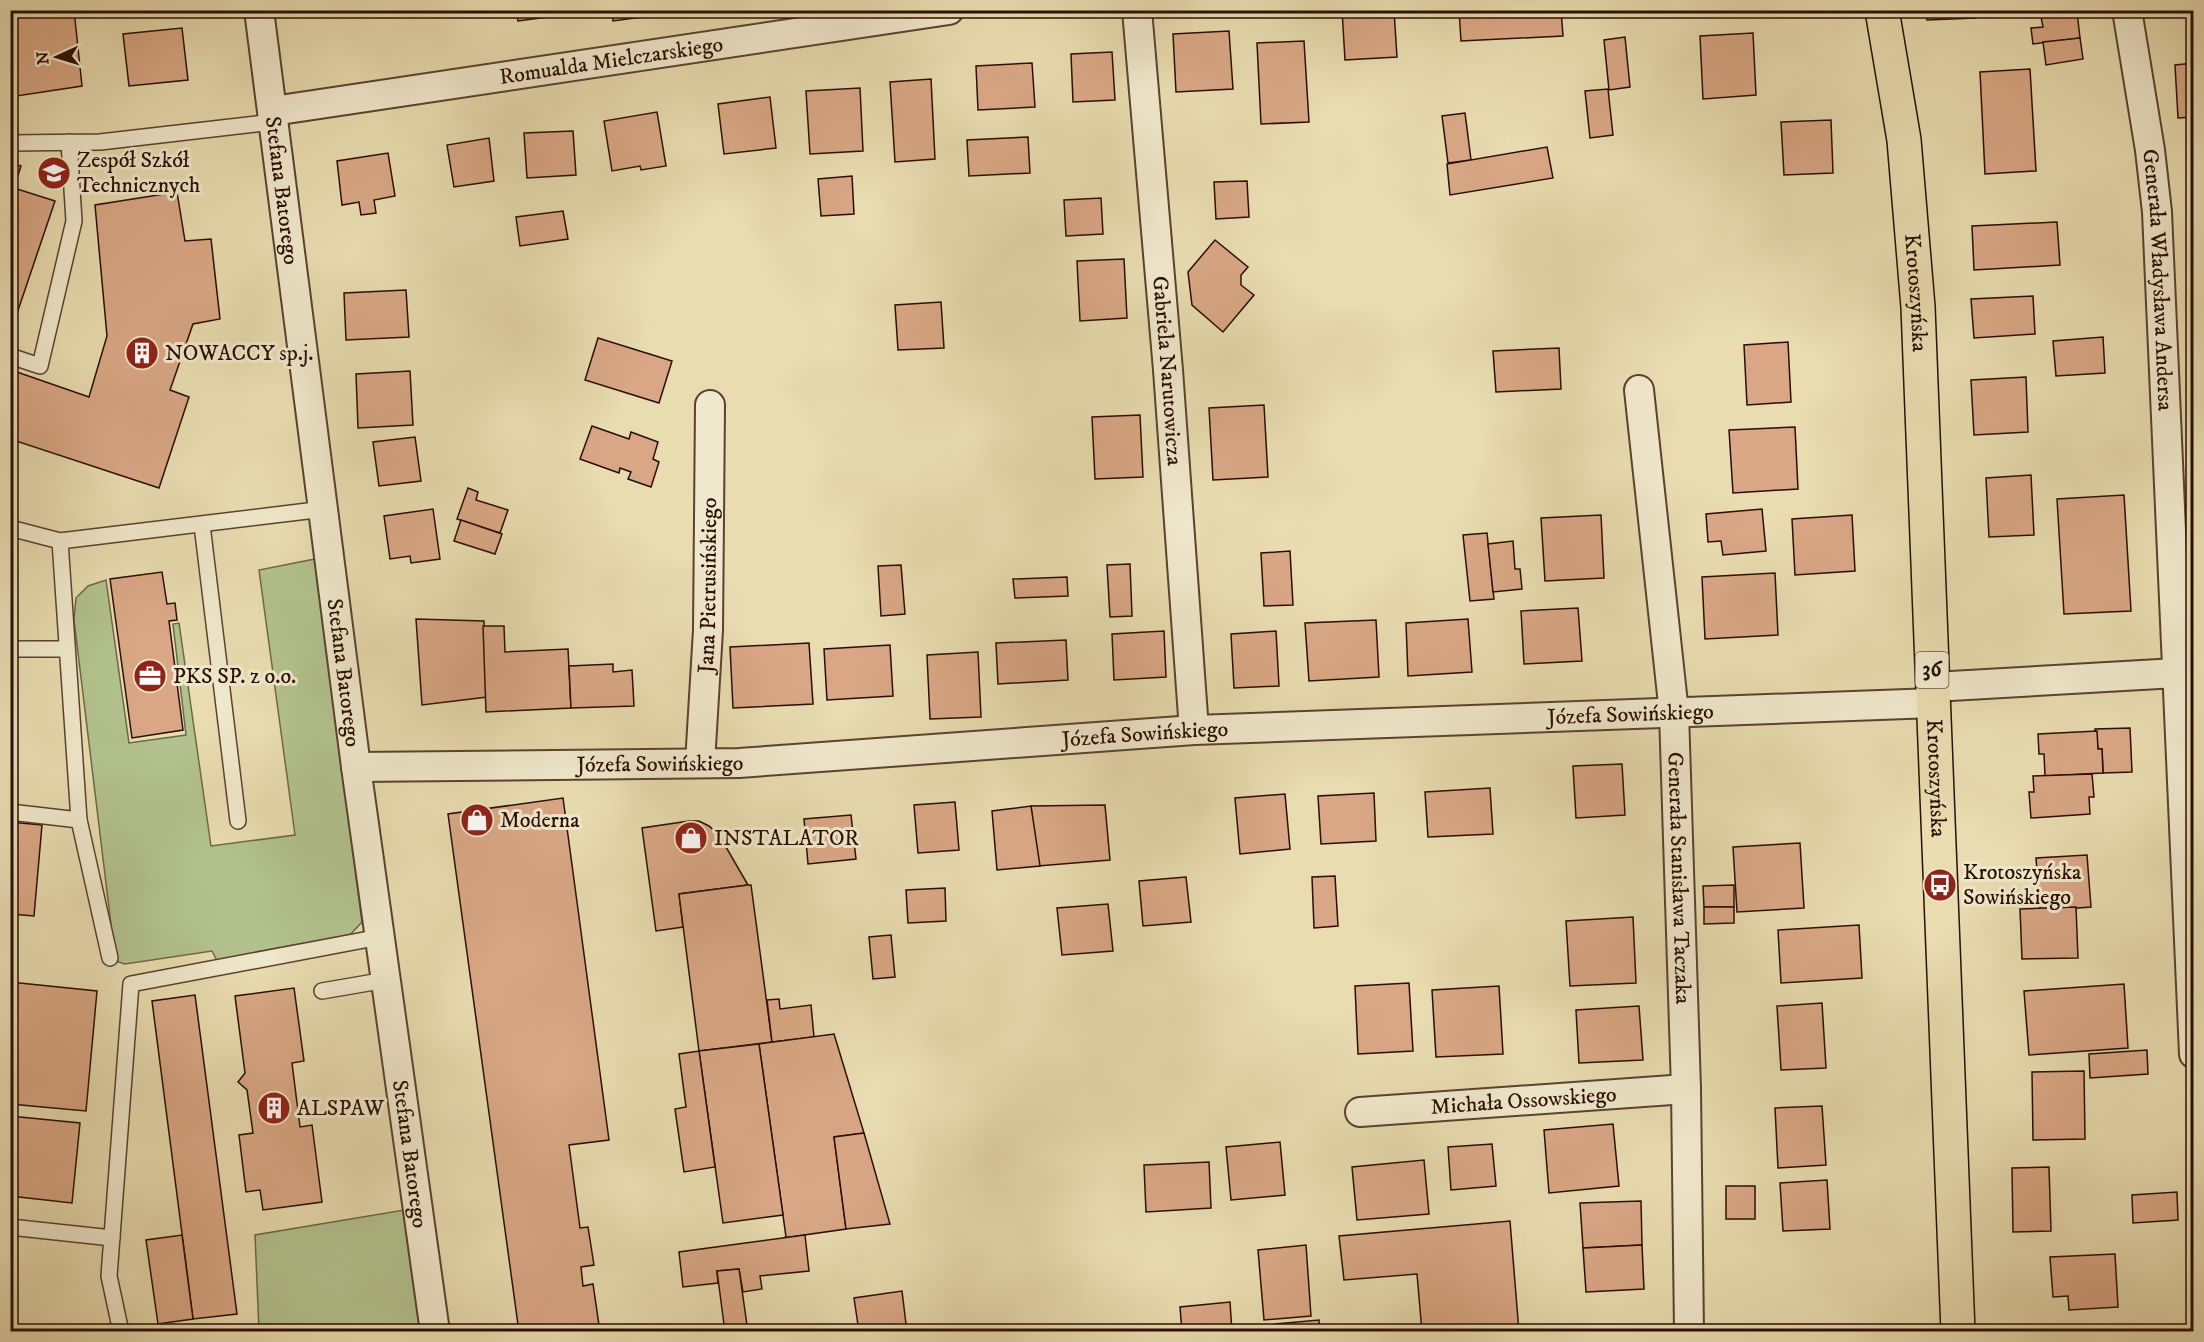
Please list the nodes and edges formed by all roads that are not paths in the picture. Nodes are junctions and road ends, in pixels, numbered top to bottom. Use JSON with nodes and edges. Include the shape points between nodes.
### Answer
{"nodes":[{"id":1,"x":259,"y":10,"type":"edge"},
{"id":2,"x":949,"y":10,"type":"edge"},
{"id":3,"x":1137,"y":10,"type":"edge"},
{"id":4,"x":1882,"y":10,"type":"edge"},
{"id":5,"x":2127,"y":10,"type":"edge"},
{"id":6,"x":273,"y":117,"type":"junction"},
{"id":7,"x":69,"y":142,"type":"junction"},
{"id":8,"x":10,"y":143,"type":"edge"},
{"id":9,"x":10,"y":356,"type":"edge"},
{"id":10,"x":1639,"y":390,"type":"dead end"},
{"id":11,"x":710,"y":405,"type":"dead end"},
{"id":12,"x":324,"y":509,"type":"junction"},
{"id":13,"x":202,"y":525,"type":"junction"},
{"id":14,"x":10,"y":528,"type":"edge"},
{"id":15,"x":60,"y":542,"type":"junction"},
{"id":16,"x":10,"y":649,"type":"edge"},
{"id":17,"x":66,"y":649,"type":"junction"},
{"id":18,"x":2186,"y":672,"type":"edge"},
{"id":19,"x":1933,"y":695,"type":"junction"},
{"id":20,"x":1674,"y":713,"type":"junction"},
{"id":21,"x":1194,"y":730,"type":"junction"},
{"id":22,"x":700,"y":763,"type":"junction"},
{"id":23,"x":356,"y":768,"type":"junction"},
{"id":24,"x":10,"y":812,"type":"edge"},
{"id":25,"x":79,"y":820,"type":"junction"},
{"id":26,"x":238,"y":821,"type":"dead end"},
{"id":27,"x":380,"y":937,"type":"junction"},
{"id":28,"x":110,"y":958,"type":"dead end"},
{"id":29,"x":386,"y":980,"type":"junction"},
{"id":30,"x":322,"y":992,"type":"dead end"},
{"id":31,"x":2193,"y":1042,"type":"edge"},
{"id":32,"x":2193,"y":1054,"type":"edge"},
{"id":33,"x":1686,"y":1089,"type":"junction"},
{"id":34,"x":1360,"y":1112,"type":"dead end"},
{"id":35,"x":10,"y":1227,"type":"edge"},
{"id":36,"x":112,"y":1238,"type":"junction"},
{"id":37,"x":120,"y":1332,"type":"edge"},
{"id":38,"x":435,"y":1332,"type":"edge"},
{"id":39,"x":1689,"y":1332,"type":"edge"},
{"id":40,"x":1958,"y":1332,"type":"edge"}],
"edges":[{"from":1,"to":6,"type":"street","name":"Stefana Batorego"},
{"from":2,"to":6,"type":"street","name":"Romualda Mielczarskiego"},
{"from":3,"to":21,"type":"street","name":"Gabriela Narutowicza"},
{"from":4,"to":19,"type":"main road","name":"Krotoszyńska","number":"36","via":[[1904,140],[1918,295]]},
{"from":5,"to":18,"type":"street","name":"Generała Władysława Andersa","via":[[2157,212]]},
{"from":6,"to":7,"type":"lane","via":[[100,142]]},
{"from":6,"to":12,"type":"street","name":"Stefana Batorego"},
{"from":7,"to":8,"type":"lane"},
{"from":7,"to":9,"type":"lane","via":[[74,221],[40,366]]},
{"from":10,"to":20,"type":"street","name":"Generała Stanisława Taczaka"},
{"from":11,"to":22,"type":"street","name":"Jana Pietrusińskiego","via":[[708,630]]},
{"from":12,"to":13,"type":"lane"},
{"from":12,"to":23,"type":"street","name":"Stefana Batorego"},
{"from":13,"to":15,"type":"lane"},
{"from":13,"to":26,"type":"lane"},
{"from":14,"to":15,"type":"lane"},
{"from":15,"to":17,"type":"lane"},
{"from":16,"to":17,"type":"lane"},
{"from":17,"to":25,"type":"lane"},
{"from":18,"to":19,"type":"street","name":"Józefa Sowińskiego"},
{"from":18,"to":31,"type":"street","name":"Generała Władysława Andersa"},
{"from":19,"to":20,"type":"street","name":"Józefa Sowińskiego"},
{"from":19,"to":40,"type":"main road","name":"Krotoszyńska","number":"36"},
{"from":20,"to":21,"type":"street","name":"Józefa Sowińskiego"},
{"from":20,"to":33,"type":"street","name":"Generała Stanisława Taczaka"},
{"from":21,"to":22,"type":"street","name":"Józefa Sowińskiego"},
{"from":22,"to":23,"type":"street","name":"Józefa Sowińskiego"},
{"from":23,"to":27,"type":"street","name":"Stefana Batorego"},
{"from":24,"to":25,"type":"lane"},
{"from":25,"to":28,"type":"lane"},
{"from":27,"to":29,"type":"street","name":"Stefana Batorego"},
{"from":27,"to":36,"type":"lane","via":[[131,984]]},
{"from":29,"to":30,"type":"lane"},
{"from":29,"to":38,"type":"street","name":"Stefana Batorego"},
{"from":31,"to":32,"type":"street","name":"Generała Władysława Andersa"},
{"from":33,"to":34,"type":"street","name":"Michała Ossowskiego"},
{"from":33,"to":39,"type":"street","name":"Generała Stanisława Taczaka"},
{"from":35,"to":36,"type":"lane"},
{"from":36,"to":37,"type":"lane","via":[[109,1276]]}]}
